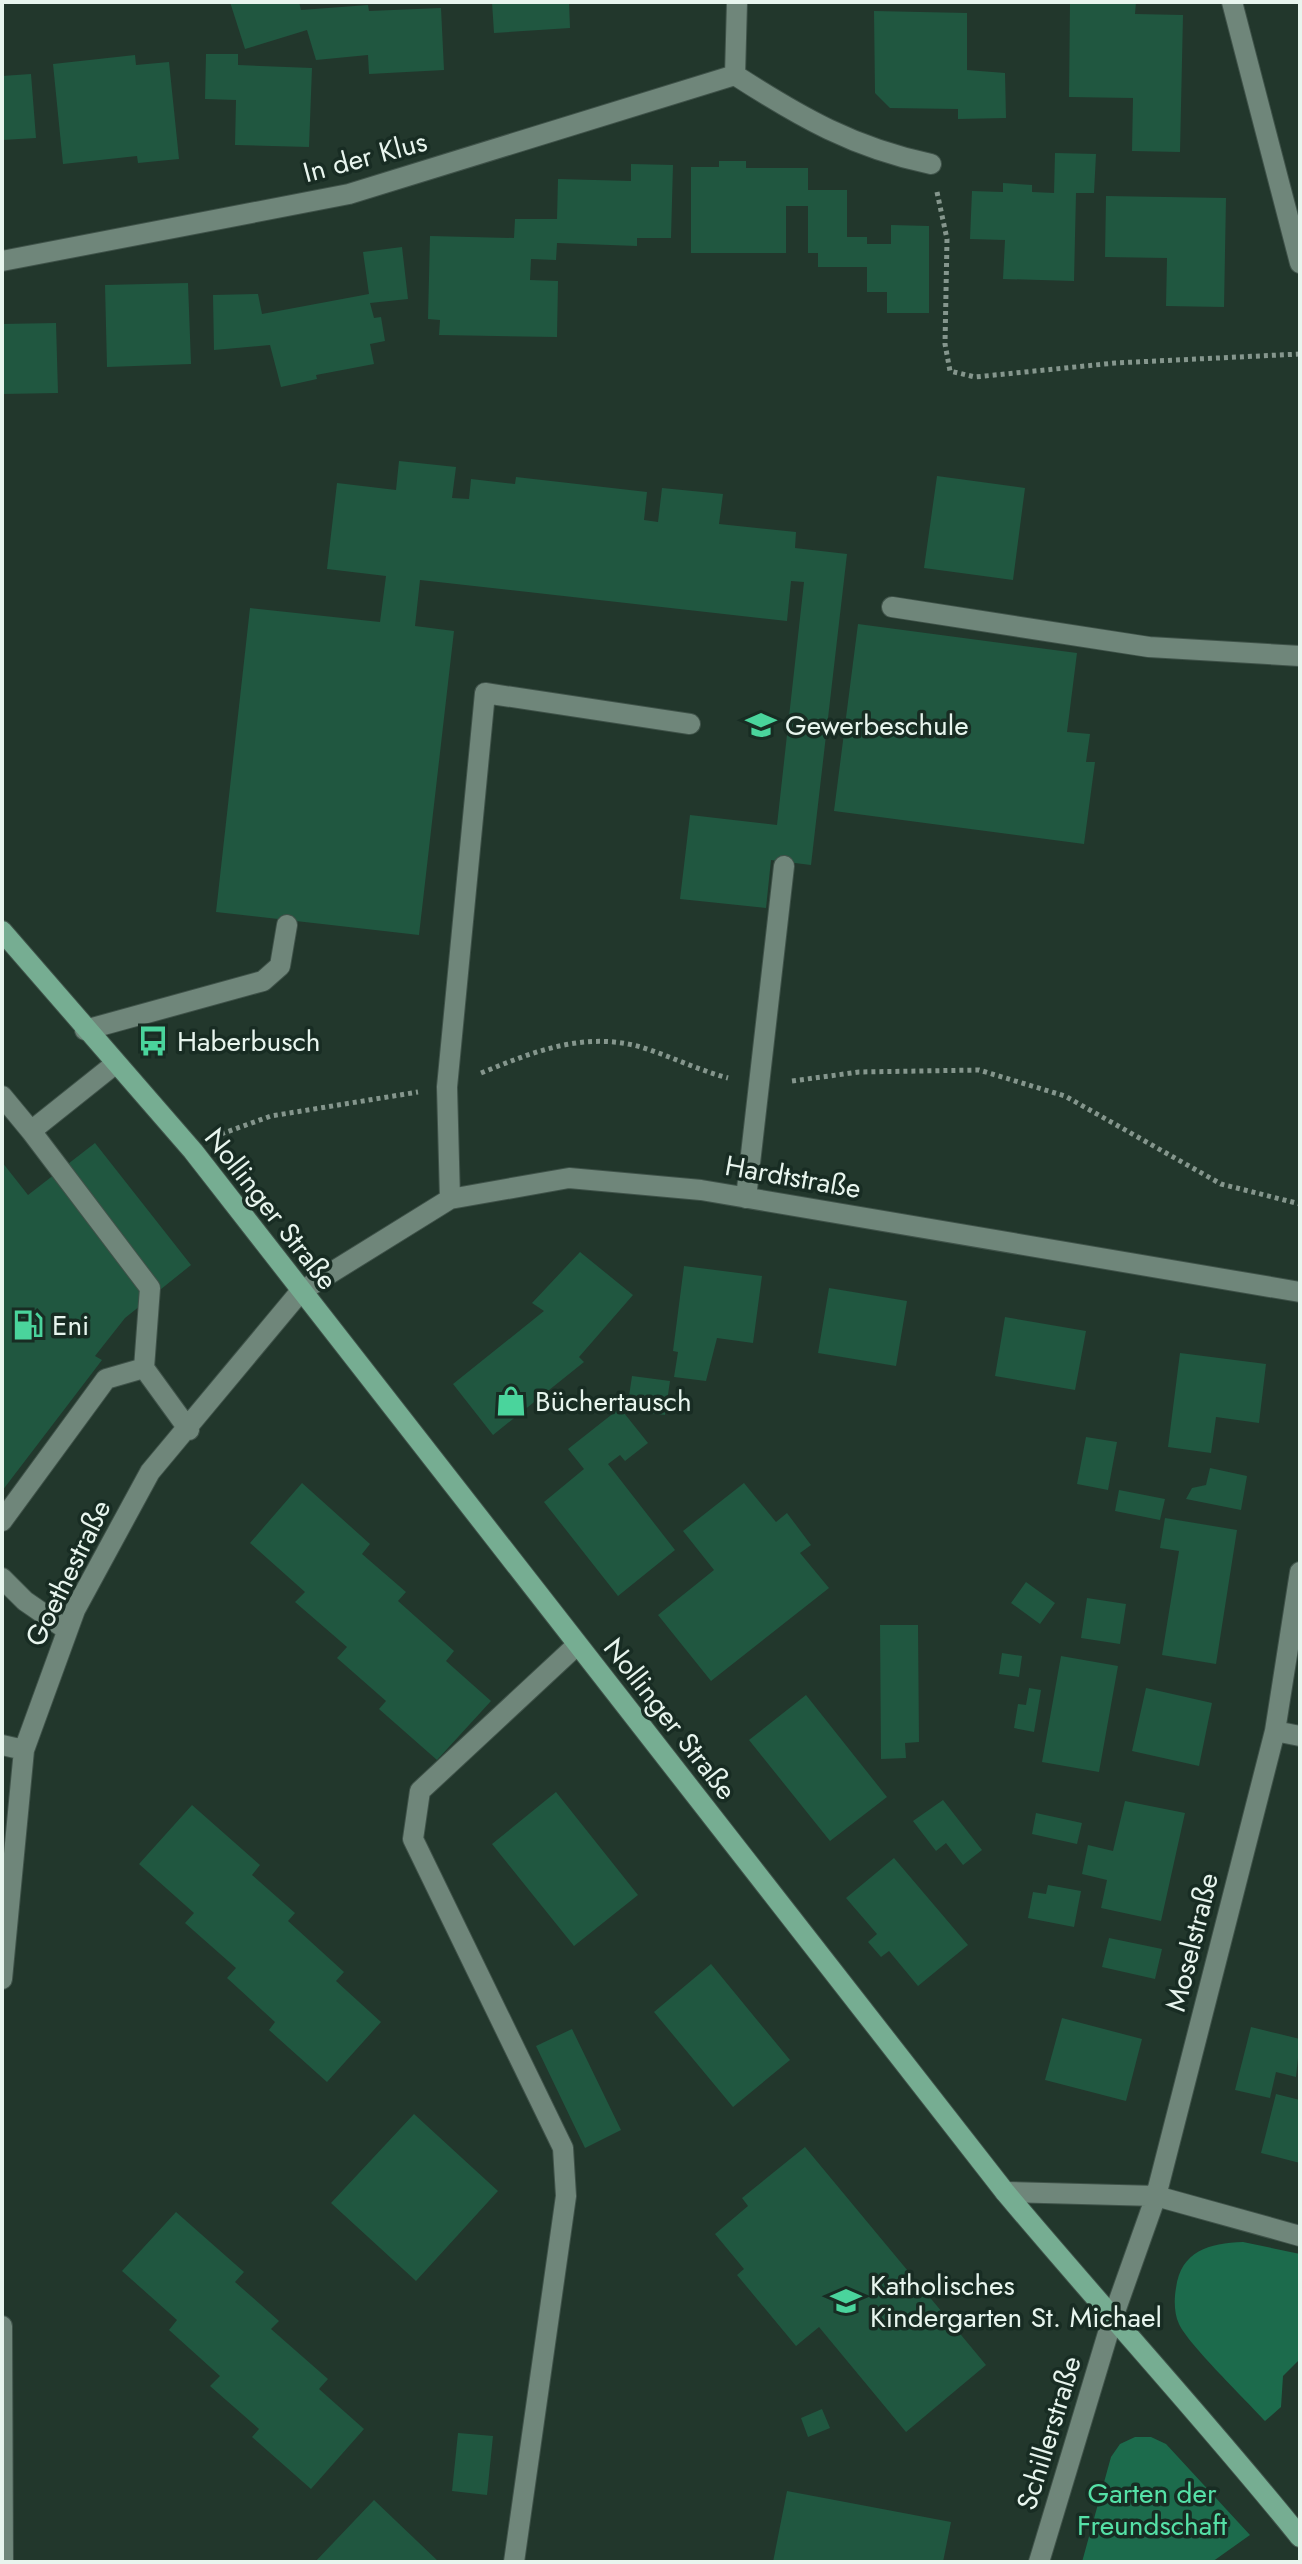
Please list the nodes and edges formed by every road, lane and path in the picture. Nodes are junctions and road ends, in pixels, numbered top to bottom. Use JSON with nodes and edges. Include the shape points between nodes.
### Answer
{"nodes":[{"id":1,"x":737,"y":2,"type":"edge"},
{"id":2,"x":1232,"y":2,"type":"edge"},
{"id":3,"x":735,"y":75,"type":"junction"},
{"id":4,"x":931,"y":164,"type":"joint"},
{"id":5,"x":2,"y":261,"type":"edge"},
{"id":6,"x":1300,"y":263,"type":"edge"},
{"id":7,"x":1300,"y":354,"type":"edge"},
{"id":8,"x":892,"y":607,"type":"dead end"},
{"id":9,"x":1300,"y":656,"type":"edge"},
{"id":10,"x":690,"y":724,"type":"dead end"},
{"id":11,"x":784,"y":866,"type":"dead end"},
{"id":12,"x":287,"y":925,"type":"dead end"},
{"id":13,"x":2,"y":931,"type":"edge"},
{"id":14,"x":85,"y":1030,"type":"junction"},
{"id":15,"x":115,"y":1064,"type":"junction"},
{"id":16,"x":2,"y":1096,"type":"edge"},
{"id":17,"x":31,"y":1131,"type":"junction"},
{"id":18,"x":746,"y":1198,"type":"junction"},
{"id":19,"x":450,"y":1199,"type":"junction"},
{"id":20,"x":300,"y":1292,"type":"junction"},
{"id":21,"x":1300,"y":1292,"type":"edge"},
{"id":22,"x":144,"y":1368,"type":"junction"},
{"id":23,"x":189,"y":1430,"type":"junction"},
{"id":24,"x":2,"y":1521,"type":"edge"},
{"id":25,"x":1300,"y":1572,"type":"edge"},
{"id":26,"x":2,"y":1578,"type":"edge"},
{"id":27,"x":67,"y":1630,"type":"junction"},
{"id":28,"x":577,"y":1645,"type":"junction"},
{"id":29,"x":1275,"y":1731,"type":"junction"},
{"id":30,"x":1300,"y":1736,"type":"edge"},
{"id":31,"x":2,"y":1745,"type":"edge"},
{"id":32,"x":24,"y":1750,"type":"junction"},
{"id":33,"x":2,"y":1979,"type":"edge"},
{"id":34,"x":1005,"y":2192,"type":"junction"},
{"id":35,"x":1156,"y":2196,"type":"junction"},
{"id":36,"x":1300,"y":2236,"type":"edge"},
{"id":37,"x":1112,"y":2320,"type":"junction"},
{"id":38,"x":2,"y":2326,"type":"edge"},
{"id":39,"x":1300,"y":2537,"type":"edge"},
{"id":40,"x":3,"y":2562,"type":"edge"},
{"id":41,"x":514,"y":2562,"type":"edge"},
{"id":42,"x":1039,"y":2562,"type":"edge"}],
"edges":[{"from":1,"to":3,"type":"street"},
{"from":2,"to":6,"type":"street"},
{"from":3,"to":4,"type":"street","via":[[807,121],[880,153]]},
{"from":3,"to":5,"type":"street","name":"In der Klus","via":[[349,194]]},
{"from":4,"to":7,"type":"path","via":[[947,239],[945,344],[950,371],[975,377],[1115,363]]},
{"from":8,"to":9,"type":"street","via":[[1149,647]]},
{"from":10,"to":19,"type":"street","via":[[485,693],[447,1087]]},
{"from":11,"to":18,"type":"street"},
{"from":12,"to":14,"type":"street","via":[[280,966],[263,981]]},
{"from":13,"to":14,"type":"main road","name":"Nollinger Straße"},
{"from":14,"to":15,"type":"main road","name":"Nollinger Straße"},
{"from":15,"to":17,"type":"street"},
{"from":15,"to":20,"type":"main road","name":"Nollinger Straße","via":[[193,1151]]},
{"from":16,"to":17,"type":"street"},
{"from":17,"to":22,"type":"street","via":[[150,1288]]},
{"from":18,"to":19,"type":"street","name":"Hardtstraße","via":[[569,1178]]},
{"from":18,"to":21,"type":"street","name":"Hardtstraße"},
{"from":19,"to":20,"type":"street","name":"Hardtstraße"},
{"from":20,"to":23,"type":"street","name":"Goethestraße"},
{"from":20,"to":28,"type":"main road","name":"Nollinger Straße"},
{"from":22,"to":23,"type":"street"},
{"from":22,"to":24,"type":"street","via":[[106,1379]]},
{"from":23,"to":27,"type":"street","name":"Goethestraße","via":[[150,1472],[106,1547]]},
{"from":25,"to":29,"type":"street","name":"Moselstraße"},
{"from":26,"to":27,"type":"street"},
{"from":27,"to":32,"type":"street","name":"Goethestraße"},
{"from":28,"to":34,"type":"main road","name":"Nollinger Straße"},
{"from":28,"to":41,"type":"street","via":[[420,1791],[413,1839],[563,2148],[566,2196]]},
{"from":29,"to":30,"type":"street"},
{"from":29,"to":35,"type":"street","name":"Moselstraße"},
{"from":31,"to":32,"type":"street"},
{"from":32,"to":33,"type":"street","name":"Goethestraße"},
{"from":34,"to":35,"type":"street"},
{"from":34,"to":37,"type":"main road","name":"Nollinger Straße"},
{"from":35,"to":36,"type":"street"},
{"from":35,"to":37,"type":"street","name":"Moselstraße"},
{"from":37,"to":39,"type":"main road","name":"Nollinger Straße","via":[[1204,2420]]},
{"from":37,"to":42,"type":"street","name":"Schillerstraße"},
{"from":38,"to":40,"type":"street"}]}
